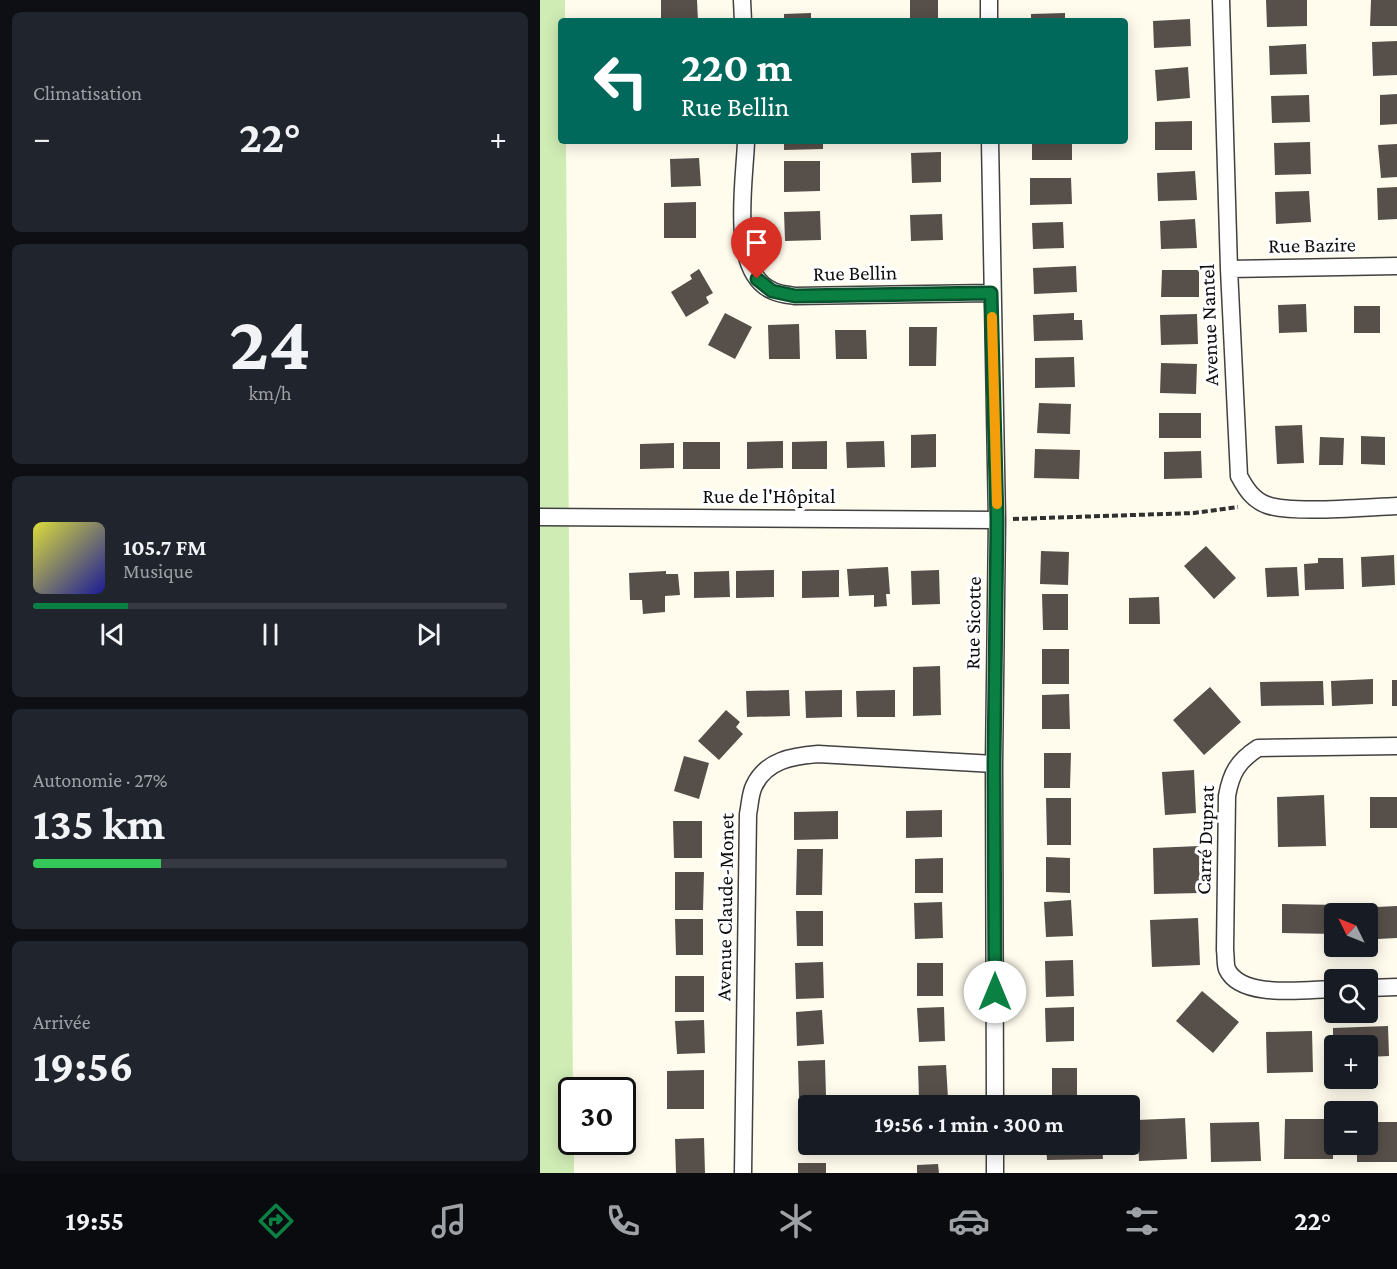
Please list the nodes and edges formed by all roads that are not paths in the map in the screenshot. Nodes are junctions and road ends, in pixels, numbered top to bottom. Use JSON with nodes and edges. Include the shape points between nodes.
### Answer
{"nodes":[{"id":1,"x":742,"y":0,"type":"edge"},
{"id":2,"x":989,"y":0,"type":"edge"},
{"id":3,"x":1221,"y":0,"type":"edge"},
{"id":4,"x":743,"y":18,"type":"edge"},
{"id":5,"x":989,"y":18,"type":"edge"},
{"id":6,"x":746,"y":144,"type":"edge"},
{"id":7,"x":990,"y":144,"type":"edge"},
{"id":8,"x":1397,"y":266,"type":"edge"},
{"id":9,"x":1229,"y":269,"type":"junction"},
{"id":10,"x":991,"y":293,"type":"junction"},
{"id":11,"x":1397,"y":506,"type":"edge"},
{"id":12,"x":540,"y":516,"type":"edge"},
{"id":13,"x":997,"y":520,"type":"junction"},
{"id":14,"x":1397,"y":746,"type":"edge"},
{"id":15,"x":994,"y":764,"type":"junction"},
{"id":16,"x":1397,"y":987,"type":"edge"},
{"id":17,"x":1378,"y":988,"type":"edge"},
{"id":18,"x":1324,"y":989,"type":"edge"},
{"id":19,"x":995,"y":1095,"type":"edge"},
{"id":20,"x":995,"y":1155,"type":"edge"},
{"id":21,"x":743,"y":1173,"type":"edge"},
{"id":22,"x":996,"y":1173,"type":"edge"}],
"edges":[{"from":1,"to":4,"type":"street"},
{"from":2,"to":5,"type":"street"},
{"from":3,"to":9,"type":"street","name":"Avenue Nantel"},
{"from":6,"to":10,"type":"street","name":"Rue Bellin","via":[[743,241],[747,263],[757,279],[772,291],[795,296]]},
{"from":7,"to":10,"type":"street","name":"Rue Sicotte"},
{"from":8,"to":9,"type":"street","name":"Rue Bazire"},
{"from":9,"to":11,"type":"street","name":"Avenue Nantel","via":[[1236,453],[1239,477],[1250,495],[1268,506],[1298,509]]},
{"from":10,"to":13,"type":"street","name":"Rue Sicotte"},
{"from":12,"to":13,"type":"street","name":"Rue de l'Hôpital"},
{"from":13,"to":15,"type":"street","name":"Rue Sicotte"},
{"from":14,"to":18,"type":"street","name":"Carré Duprat","via":[[1258,748],[1243,757],[1231,775],[1227,796],[1228,970],[1250,988]]},
{"from":15,"to":19,"type":"street","name":"Rue Sicotte"},
{"from":15,"to":21,"type":"street","name":"Avenue Claude-Monet","via":[[818,754],[791,756],[770,766],[754,786],[748,814]]},
{"from":16,"to":17,"type":"street"},
{"from":20,"to":22,"type":"street"}]}
